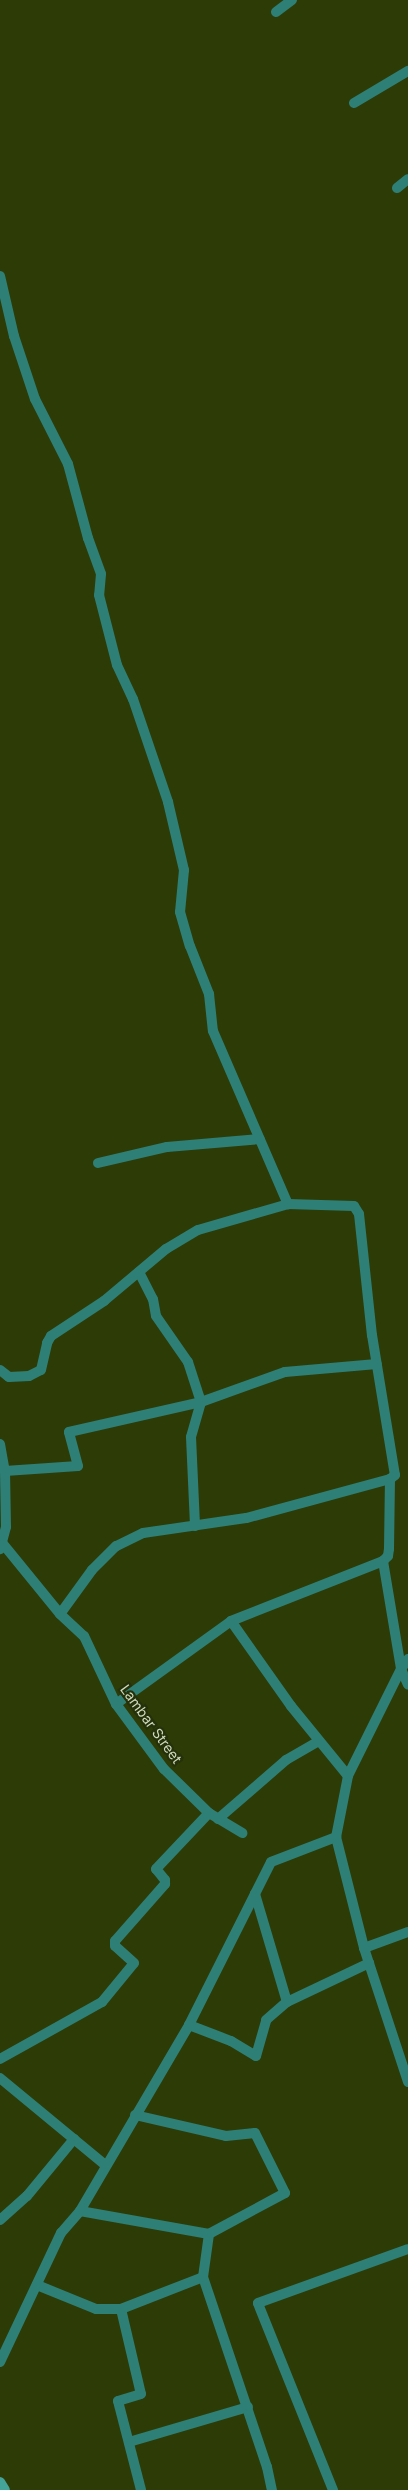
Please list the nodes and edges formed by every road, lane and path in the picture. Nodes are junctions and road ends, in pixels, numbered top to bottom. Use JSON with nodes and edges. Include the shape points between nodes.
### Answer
{"nodes":[{"id":1,"x":292,"y":0,"type":"edge"},
{"id":2,"x":276,"y":12,"type":"dead end"},
{"id":3,"x":408,"y":71,"type":"edge"},
{"id":4,"x":354,"y":103,"type":"dead end"},
{"id":5,"x":408,"y":179,"type":"edge"},
{"id":6,"x":397,"y":188,"type":"dead end"},
{"id":7,"x":0,"y":276,"type":"edge"},
{"id":8,"x":260,"y":1139,"type":"junction"},
{"id":9,"x":98,"y":1163,"type":"dead end"},
{"id":10,"x":288,"y":1204,"type":"junction"},
{"id":11,"x":139,"y":1272,"type":"junction"},
{"id":12,"x":377,"y":1364,"type":"junction"},
{"id":13,"x":0,"y":1370,"type":"edge"},
{"id":14,"x":201,"y":1402,"type":"junction"},
{"id":15,"x":0,"y":1444,"type":"edge"},
{"id":16,"x":5,"y":1471,"type":"junction"},
{"id":17,"x":390,"y":1480,"type":"junction"},
{"id":18,"x":195,"y":1526,"type":"junction"},
{"id":19,"x":1,"y":1547,"type":"edge"},
{"id":20,"x":383,"y":1561,"type":"junction"},
{"id":21,"x":60,"y":1614,"type":"junction"},
{"id":22,"x":231,"y":1621,"type":"junction"},
{"id":23,"x":408,"y":1659,"type":"edge"},
{"id":24,"x":400,"y":1670,"type":"junction"},
{"id":25,"x":408,"y":1685,"type":"edge"},
{"id":26,"x":116,"y":1704,"type":"junction"},
{"id":27,"x":319,"y":1741,"type":"junction"},
{"id":28,"x":348,"y":1776,"type":"junction"},
{"id":29,"x":214,"y":1816,"type":"junction"},
{"id":30,"x":242,"y":1833,"type":"dead end"},
{"id":31,"x":336,"y":1836,"type":"junction"},
{"id":32,"x":255,"y":1894,"type":"junction"},
{"id":33,"x":408,"y":1932,"type":"edge"},
{"id":34,"x":364,"y":1948,"type":"junction"},
{"id":35,"x":369,"y":1963,"type":"junction"},
{"id":36,"x":287,"y":2002,"type":"junction"},
{"id":37,"x":189,"y":2025,"type":"junction"},
{"id":38,"x":0,"y":2058,"type":"edge"},
{"id":39,"x":0,"y":2078,"type":"edge"},
{"id":40,"x":408,"y":2082,"type":"edge"},
{"id":41,"x":135,"y":2115,"type":"junction"},
{"id":42,"x":74,"y":2139,"type":"junction"},
{"id":43,"x":105,"y":2165,"type":"junction"},
{"id":44,"x":80,"y":2211,"type":"junction"},
{"id":45,"x":0,"y":2220,"type":"edge"},
{"id":46,"x":209,"y":2234,"type":"junction"},
{"id":47,"x":408,"y":2249,"type":"edge"},
{"id":48,"x":203,"y":2277,"type":"junction"},
{"id":49,"x":37,"y":2284,"type":"junction"},
{"id":50,"x":120,"y":2309,"type":"junction"},
{"id":51,"x":0,"y":2362,"type":"edge"},
{"id":52,"x":248,"y":2407,"type":"junction"},
{"id":53,"x":128,"y":2442,"type":"junction"},
{"id":54,"x":141,"y":2490,"type":"edge"},
{"id":55,"x":272,"y":2490,"type":"edge"},
{"id":56,"x":333,"y":2490,"type":"edge"}],
"edges":[{"from":1,"to":2,"type":"street"},
{"from":3,"to":4,"type":"street"},
{"from":5,"to":6,"type":"street"},
{"from":7,"to":8,"type":"street","via":[[14,336],[35,399],[68,464],[101,574],[99,595],[117,665],[133,699],[168,802],[184,870],[180,912],[210,994],[214,1031]]},
{"from":8,"to":9,"type":"street","via":[[166,1147]]},
{"from":8,"to":10,"type":"street"},
{"from":10,"to":11,"type":"street","via":[[198,1230],[166,1249]]},
{"from":10,"to":12,"type":"street","via":[[354,1206],[359,1214]]},
{"from":11,"to":13,"type":"street","via":[[104,1301],[51,1336],[41,1370],[29,1376],[9,1377]]},
{"from":11,"to":14,"type":"street","via":[[153,1299],[156,1316],[188,1362]]},
{"from":12,"to":14,"type":"street","via":[[285,1372]]},
{"from":12,"to":17,"type":"street","via":[[395,1475]]},
{"from":14,"to":16,"type":"street","via":[[70,1432],[78,1466]]},
{"from":14,"to":18,"type":"street","via":[[191,1438]]},
{"from":15,"to":16,"type":"street"},
{"from":16,"to":19,"type":"street","via":[[6,1528]]},
{"from":17,"to":18,"type":"street","via":[[246,1518]]},
{"from":17,"to":20,"type":"street","via":[[390,1549]]},
{"from":18,"to":21,"type":"street","via":[[143,1533],[116,1546],[92,1570]]},
{"from":19,"to":21,"type":"street","name":"Lambar Street"},
{"from":20,"to":22,"type":"street"},
{"from":20,"to":24,"type":"street"},
{"from":21,"to":26,"type":"street","name":"Lambar Street","via":[[84,1636]]},
{"from":22,"to":26,"type":"street"},
{"from":22,"to":27,"type":"street"},
{"from":23,"to":24,"type":"street"},
{"from":24,"to":25,"type":"street"},
{"from":24,"to":28,"type":"street"},
{"from":26,"to":29,"type":"street","name":"Lambar Street","via":[[164,1768]]},
{"from":27,"to":28,"type":"street"},
{"from":27,"to":29,"type":"street","via":[[286,1760]]},
{"from":28,"to":31,"type":"street"},
{"from":29,"to":30,"type":"street","name":"Lambar Street"},
{"from":29,"to":38,"type":"street","via":[[156,1869],[165,1884],[115,1941],[116,1946],[134,1963],[102,2002]]},
{"from":31,"to":32,"type":"street","via":[[271,1862]]},
{"from":31,"to":34,"type":"street"},
{"from":32,"to":36,"type":"street"},
{"from":32,"to":37,"type":"street"},
{"from":33,"to":34,"type":"street"},
{"from":34,"to":35,"type":"street"},
{"from":35,"to":36,"type":"street"},
{"from":35,"to":40,"type":"street"},
{"from":36,"to":37,"type":"street","via":[[266,2020],[256,2056],[231,2041]]},
{"from":37,"to":41,"type":"street"},
{"from":39,"to":42,"type":"street"},
{"from":41,"to":43,"type":"street"},
{"from":41,"to":46,"type":"street","via":[[226,2136],[256,2132],[285,2193]]},
{"from":42,"to":43,"type":"street"},
{"from":42,"to":45,"type":"street","via":[[27,2196]]},
{"from":43,"to":44,"type":"street"},
{"from":44,"to":46,"type":"street"},
{"from":44,"to":49,"type":"street","via":[[61,2233]]},
{"from":46,"to":48,"type":"street"},
{"from":47,"to":56,"type":"street","via":[[258,2303]]},
{"from":48,"to":50,"type":"street"},
{"from":48,"to":52,"type":"street"},
{"from":49,"to":50,"type":"street","via":[[96,2309]]},
{"from":49,"to":51,"type":"street"},
{"from":50,"to":53,"type":"street","via":[[141,2394],[118,2401]]},
{"from":52,"to":53,"type":"street"},
{"from":52,"to":55,"type":"street","via":[[268,2467]]},
{"from":53,"to":54,"type":"street"}]}
